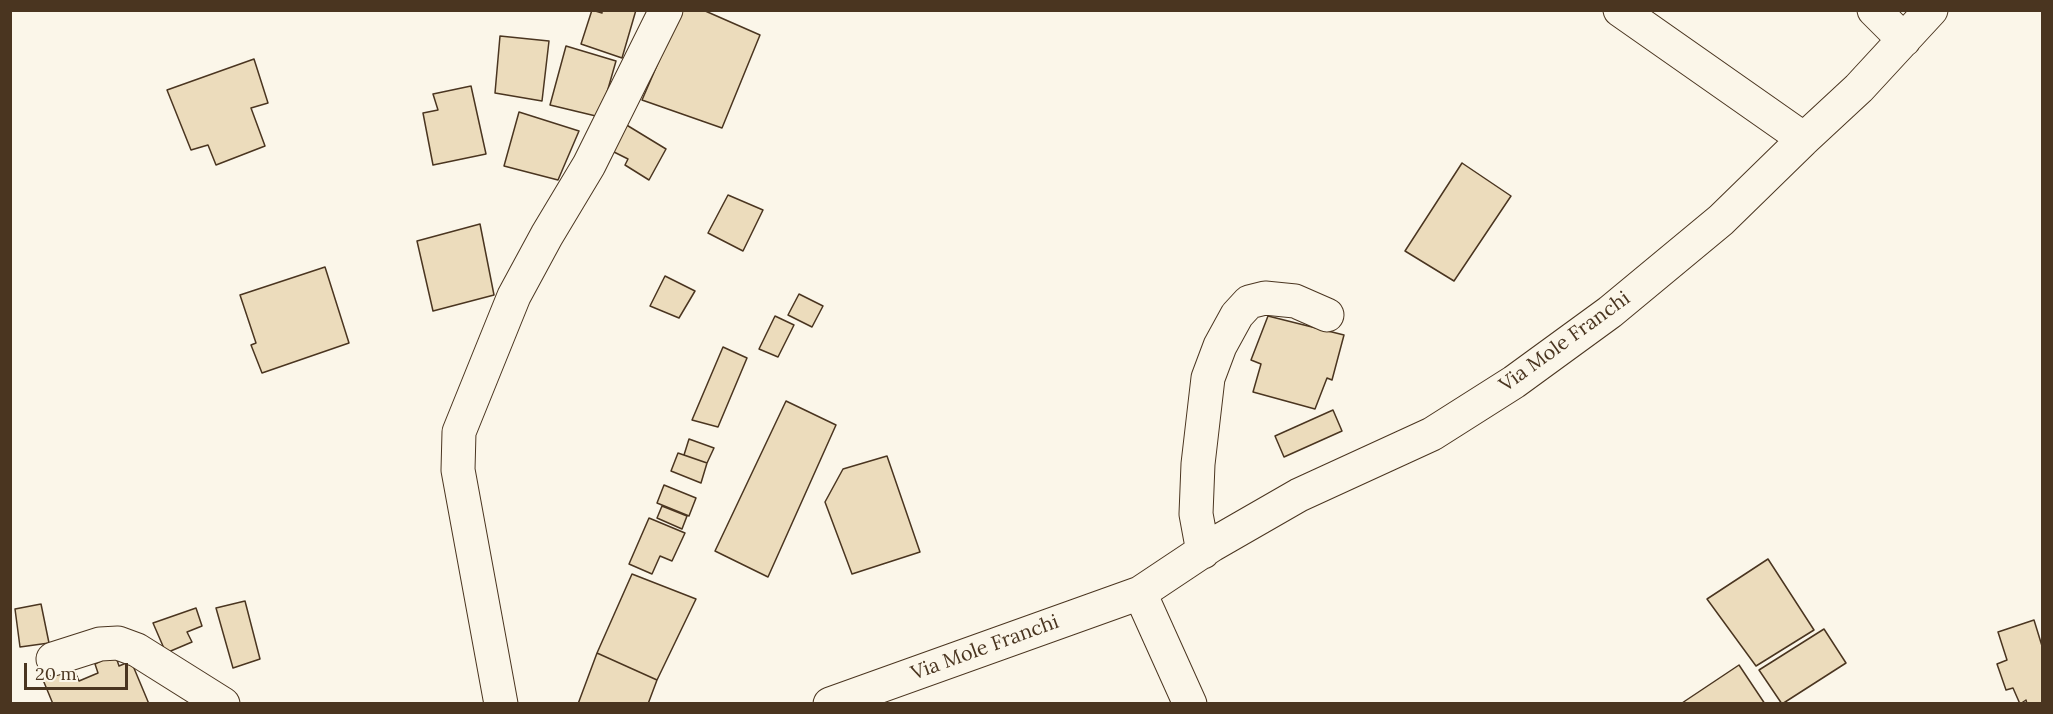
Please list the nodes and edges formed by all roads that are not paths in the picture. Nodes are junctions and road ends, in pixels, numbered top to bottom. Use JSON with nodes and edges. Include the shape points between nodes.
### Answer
{"nodes":[{"id":1,"x":666,"y":10,"type":"edge"},
{"id":2,"x":1620,"y":10,"type":"edge"},
{"id":3,"x":1874,"y":10,"type":"edge"},
{"id":4,"x":1931,"y":10,"type":"edge"},
{"id":5,"x":1904,"y":40,"type":"junction"},
{"id":6,"x":1804,"y":139,"type":"junction"},
{"id":7,"x":1327,"y":315,"type":"dead end"},
{"id":8,"x":1203,"y":552,"type":"junction"},
{"id":9,"x":1142,"y":598,"type":"junction"},
{"id":10,"x":53,"y":659,"type":"dead end"},
{"id":11,"x":223,"y":704,"type":"edge"},
{"id":12,"x":501,"y":704,"type":"edge"},
{"id":13,"x":830,"y":704,"type":"edge"},
{"id":14,"x":1190,"y":704,"type":"edge"}],
"edges":[{"from":1,"to":12,"type":"street","via":[[589,165],[513,296],[459,432],[458,471]]},
{"from":2,"to":6,"type":"street"},
{"from":3,"to":5,"type":"street"},
{"from":4,"to":5,"type":"street","name":"Via Mole Franchi"},
{"from":5,"to":6,"type":"street","name":"Via Mole Franchi","via":[[1860,88]]},
{"from":6,"to":8,"type":"street","name":"Via Mole Franchi","via":[[1721,220],[1610,312],[1514,382],[1432,434],[1299,495]]},
{"from":7,"to":8,"type":"street","via":[[1295,301],[1265,298],[1249,302],[1220,346],[1208,378],[1202,419],[1196,514]]},
{"from":8,"to":9,"type":"street","name":"Via Mole Franchi"},
{"from":9,"to":13,"type":"street","name":"Via Mole Franchi"},
{"from":9,"to":14,"type":"street"},
{"from":10,"to":11,"type":"street","via":[[100,644],[118,643],[145,654]]}]}
